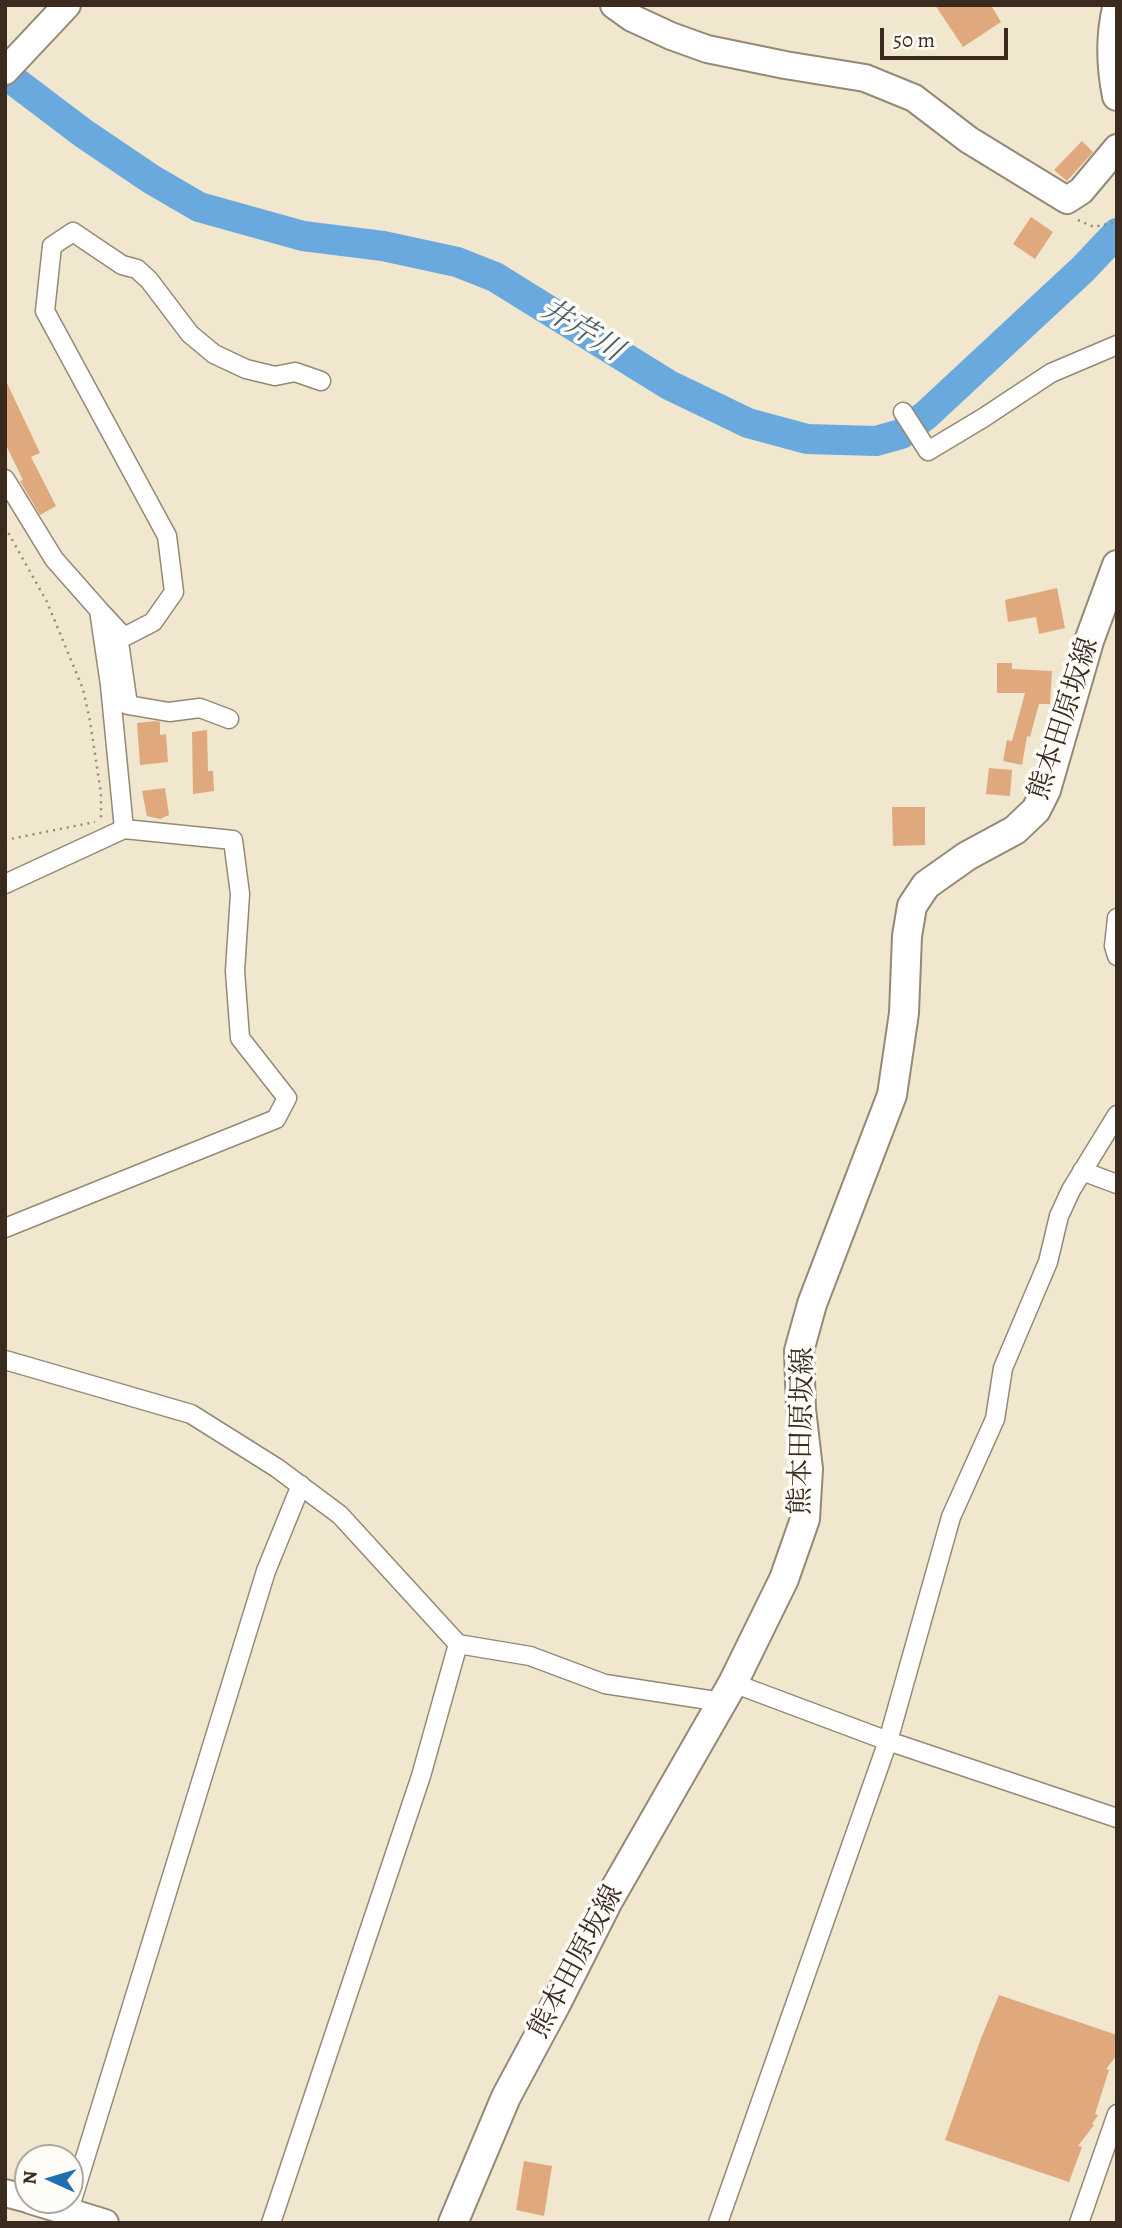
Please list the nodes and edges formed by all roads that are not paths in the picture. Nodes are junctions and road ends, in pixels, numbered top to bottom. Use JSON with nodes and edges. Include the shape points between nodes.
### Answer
{"nodes":[{"id":1,"x":67,"y":5,"type":"edge"},
{"id":2,"x":614,"y":5,"type":"edge"},
{"id":3,"x":1117,"y":8,"type":"edge"},
{"id":4,"x":10,"y":66,"type":"edge"},
{"id":5,"x":1117,"y":96,"type":"edge"},
{"id":6,"x":1117,"y":148,"type":"edge"},
{"id":7,"x":1117,"y":345,"type":"edge"},
{"id":8,"x":321,"y":381,"type":"dead end"},
{"id":9,"x":903,"y":412,"type":"dead end"},
{"id":10,"x":5,"y":479,"type":"edge"},
{"id":11,"x":1117,"y":565,"type":"edge"},
{"id":12,"x":99,"y":610,"type":"junction"},
{"id":13,"x":229,"y":719,"type":"dead end"},
{"id":14,"x":124,"y":829,"type":"junction"},
{"id":15,"x":5,"y":884,"type":"edge"},
{"id":16,"x":1117,"y":918,"type":"edge"},
{"id":17,"x":1117,"y":956,"type":"edge"},
{"id":18,"x":1117,"y":1115,"type":"edge"},
{"id":19,"x":1082,"y":1171,"type":"junction"},
{"id":20,"x":1117,"y":1184,"type":"edge"},
{"id":21,"x":5,"y":1228,"type":"edge"},
{"id":22,"x":5,"y":1360,"type":"edge"},
{"id":23,"x":301,"y":1485,"type":"junction"},
{"id":24,"x":458,"y":1644,"type":"junction"},
{"id":25,"x":728,"y":1693,"type":"junction"},
{"id":26,"x":888,"y":1741,"type":"junction"},
{"id":27,"x":1117,"y":1818,"type":"edge"},
{"id":28,"x":1116,"y":2115,"type":"edge"},
{"id":29,"x":67,"y":2217,"type":"edge"},
{"id":30,"x":105,"y":2223,"type":"edge"},
{"id":31,"x":271,"y":2223,"type":"edge"},
{"id":32,"x":453,"y":2223,"type":"edge"},
{"id":33,"x":718,"y":2223,"type":"edge"},
{"id":34,"x":1079,"y":2223,"type":"edge"}],
"edges":[{"from":1,"to":4,"type":"street"},
{"from":2,"to":6,"type":"street","via":[[632,18],[707,49],[865,78],[914,98],[969,140],[1067,200],[1081,191]]},
{"from":3,"to":5,"type":"main road","via":[[1111,63]]},
{"from":7,"to":9,"type":"street","via":[[1051,373],[928,451]]},
{"from":8,"to":12,"type":"street","via":[[296,372],[275,376],[246,369],[214,354],[190,334],[137,269],[122,265],[73,232],[52,246],[45,311],[167,536],[174,592],[153,622],[124,638]]},
{"from":10,"to":12,"type":"street","via":[[54,559]]},
{"from":11,"to":25,"type":"main road","name":"熊本田原坂線","via":[[1036,810],[1015,830],[926,885],[912,906],[892,1094],[812,1304],[799,1352],[808,1469],[805,1519],[784,1579]]},
{"from":12,"to":13,"type":"street","via":[[120,649],[128,705],[169,712],[200,708]]},
{"from":12,"to":14,"type":"street"},
{"from":14,"to":15,"type":"street"},
{"from":14,"to":21,"type":"street","via":[[233,839],[240,894],[235,971],[240,1038],[287,1098],[276,1119]]},
{"from":16,"to":17,"type":"street"},
{"from":18,"to":19,"type":"street"},
{"from":19,"to":20,"type":"street"},
{"from":19,"to":26,"type":"street","via":[[1059,1216],[1048,1262],[1003,1368],[995,1419],[951,1517]]},
{"from":22,"to":23,"type":"street","via":[[191,1414]]},
{"from":23,"to":24,"type":"street","via":[[340,1514]]},
{"from":23,"to":29,"type":"street","via":[[266,1571]]},
{"from":24,"to":25,"type":"street","via":[[530,1656],[605,1684]]},
{"from":24,"to":31,"type":"street","via":[[421,1776]]},
{"from":25,"to":26,"type":"street"},
{"from":25,"to":32,"type":"main road","name":"熊本田原坂線","via":[[608,1901],[506,2097]]},
{"from":26,"to":27,"type":"street"},
{"from":26,"to":33,"type":"street"},
{"from":28,"to":34,"type":"street"},
{"from":29,"to":30,"type":"street"}]}
